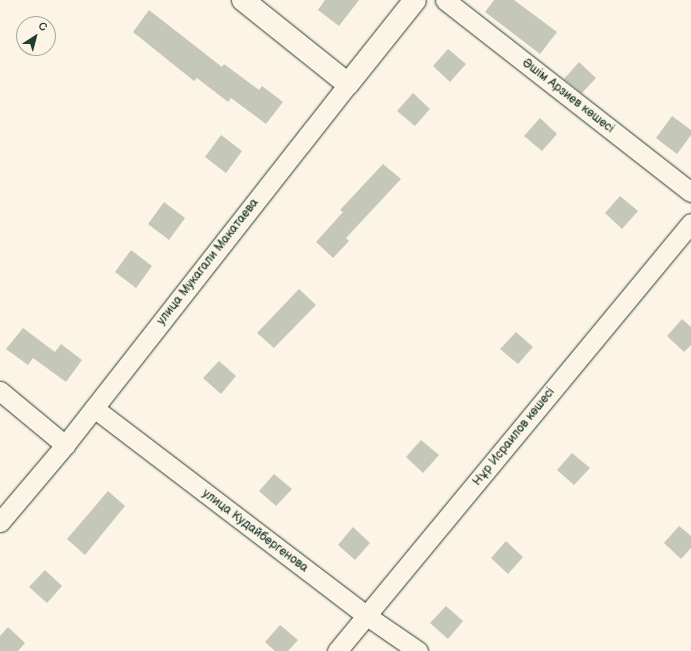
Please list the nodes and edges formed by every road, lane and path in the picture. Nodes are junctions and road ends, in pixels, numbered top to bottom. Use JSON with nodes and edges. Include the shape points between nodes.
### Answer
{"nodes":[{"id":1,"x":243,"y":0,"type":"edge"},
{"id":2,"x":416,"y":0,"type":"edge"},
{"id":3,"x":445,"y":0,"type":"edge"},
{"id":4,"x":348,"y":84,"type":"junction"},
{"id":5,"x":691,"y":192,"type":"edge"},
{"id":6,"x":691,"y":223,"type":"edge"},
{"id":7,"x":0,"y":391,"type":"edge"},
{"id":8,"x":94,"y":408,"type":"junction"},
{"id":9,"x":65,"y":445,"type":"junction"},
{"id":10,"x":0,"y":522,"type":"edge"},
{"id":11,"x":367,"y":616,"type":"junction"},
{"id":12,"x":337,"y":651,"type":"edge"},
{"id":13,"x":418,"y":651,"type":"edge"}],
"edges":[{"from":1,"to":4,"type":"street"},
{"from":2,"to":4,"type":"street","name":"улица Мукагали Макатаева"},
{"from":3,"to":5,"type":"street","name":"Әшім Арзиев көшесі"},
{"from":4,"to":8,"type":"street","name":"улица Мукагали Макатаева"},
{"from":6,"to":11,"type":"street","name":"Нұр Исраилов көшесі"},
{"from":7,"to":9,"type":"street"},
{"from":8,"to":9,"type":"street","name":"улица Мукагали Макатаева"},
{"from":8,"to":11,"type":"street","name":"улица Кудайбергенова"},
{"from":9,"to":10,"type":"street","name":"улица Мукагали Макатаева"},
{"from":11,"to":12,"type":"street","name":"Нұр Исраилов көшесі"},
{"from":11,"to":13,"type":"street","name":"улица Кудайбергенова"}]}
